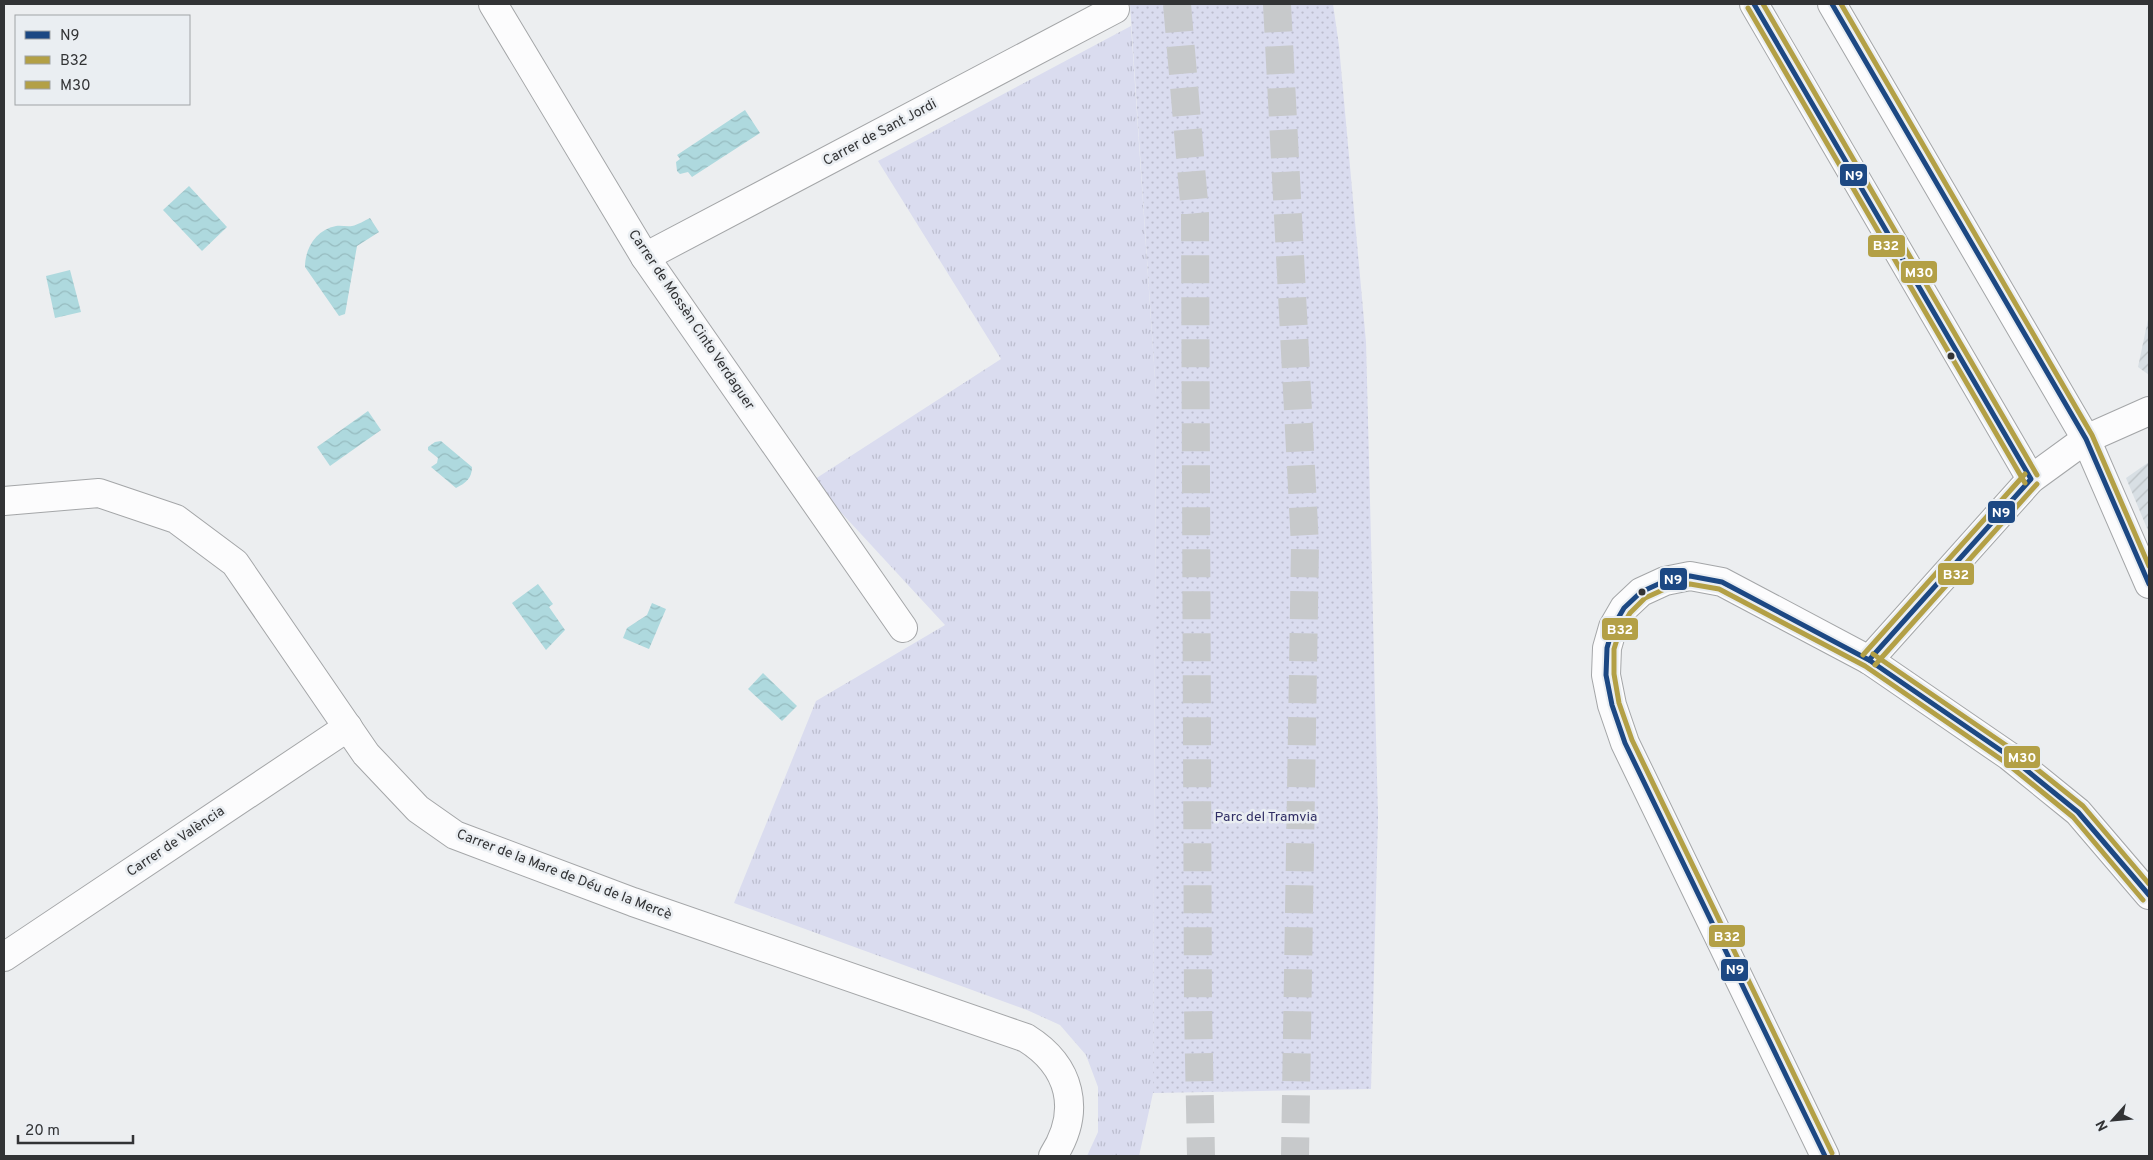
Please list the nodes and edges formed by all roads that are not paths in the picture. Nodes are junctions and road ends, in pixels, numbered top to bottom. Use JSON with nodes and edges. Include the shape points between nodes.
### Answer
{"nodes":[{"id":1,"x":493,"y":4,"type":"edge"},
{"id":2,"x":1754,"y":4,"type":"edge"},
{"id":3,"x":1832,"y":4,"type":"edge"},
{"id":4,"x":1115,"y":9,"type":"dead end"},
{"id":5,"x":645,"y":257,"type":"junction"},
{"id":6,"x":2149,"y":411,"type":"edge"},
{"id":7,"x":2086,"y":440,"type":"junction"},
{"id":8,"x":2031,"y":479,"type":"junction"},
{"id":9,"x":4,"y":501,"type":"edge"},
{"id":10,"x":2149,"y":584,"type":"edge"},
{"id":11,"x":903,"y":628,"type":"dead end"},
{"id":12,"x":1869,"y":660,"type":"junction"},
{"id":13,"x":348,"y":727,"type":"junction"},
{"id":14,"x":2149,"y":896,"type":"edge"},
{"id":15,"x":4,"y":957,"type":"edge"},
{"id":16,"x":1054,"y":1156,"type":"edge"},
{"id":17,"x":1826,"y":1156,"type":"edge"}],
"edges":[{"from":1,"to":5,"type":"street","name":"Carrer de Mossèn Cinto Verdaguer"},
{"from":2,"to":8,"type":"street"},
{"from":3,"to":7,"type":"street"},
{"from":4,"to":5,"type":"street","name":"Carrer de Sant Jordi"},
{"from":5,"to":11,"type":"street","name":"Carrer de Mossèn Cinto Verdaguer"},
{"from":6,"to":7,"type":"street"},
{"from":7,"to":8,"type":"street"},
{"from":7,"to":10,"type":"street"},
{"from":8,"to":12,"type":"street"},
{"from":9,"to":13,"type":"street","name":"Carrer de la Mare de Déu de la Mercè","via":[[98,493],[176,519],[235,563]]},
{"from":12,"to":14,"type":"street","via":[[2009,756],[2078,812]]},
{"from":12,"to":17,"type":"street","via":[[1722,582],[1690,576],[1665,581],[1641,592],[1624,608],[1613,627],[1607,648],[1606,675],[1625,742]]},
{"from":13,"to":15,"type":"street","name":"Carrer de València"},
{"from":13,"to":16,"type":"street","name":"Carrer de la Mare de Déu de la Mercè","via":[[389,780],[418,809],[455,835],[633,902],[1026,1038],[1041,1047],[1053,1060],[1068,1091],[1068,1126]]}]}
